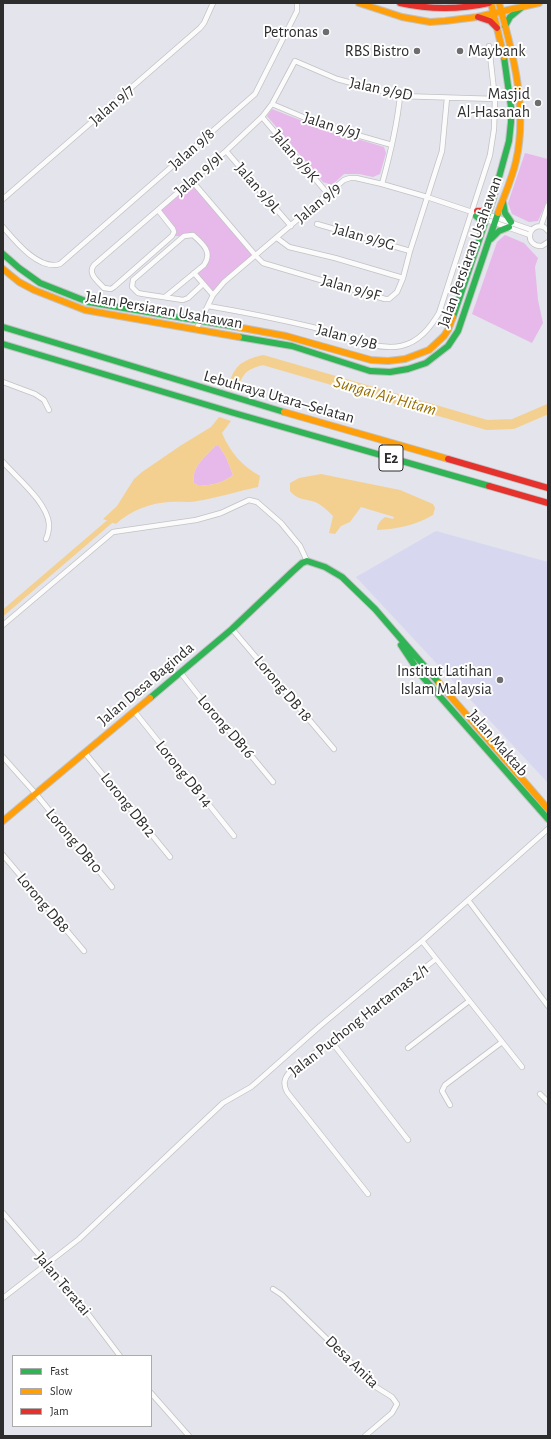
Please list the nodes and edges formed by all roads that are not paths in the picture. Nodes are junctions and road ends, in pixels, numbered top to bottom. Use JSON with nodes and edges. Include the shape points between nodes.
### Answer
{"nodes":[{"id":1,"x":212,"y":3,"type":"edge"},
{"id":2,"x":297,"y":3,"type":"edge"},
{"id":3,"x":359,"y":3,"type":"edge"},
{"id":4,"x":400,"y":3,"type":"edge"},
{"id":5,"x":475,"y":3,"type":"edge"},
{"id":6,"x":490,"y":3,"type":"edge"},
{"id":7,"x":499,"y":3,"type":"edge"},
{"id":8,"x":539,"y":3,"type":"edge"},
{"id":9,"x":524,"y":6,"type":"junction"},
{"id":10,"x":466,"y":8,"type":"junction"},
{"id":11,"x":501,"y":11,"type":"junction"},
{"id":12,"x":494,"y":13,"type":"junction"},
{"id":13,"x":475,"y":17,"type":"junction"},
{"id":14,"x":505,"y":26,"type":"junction"},
{"id":15,"x":497,"y":28,"type":"junction"},
{"id":16,"x":489,"y":46,"type":"dead end"},
{"id":17,"x":295,"y":62,"type":"joint"},
{"id":18,"x":400,"y":96,"type":"junction"},
{"id":19,"x":447,"y":98,"type":"junction"},
{"id":20,"x":495,"y":99,"type":"junction"},
{"id":21,"x":272,"y":104,"type":"junction"},
{"id":22,"x":262,"y":117,"type":"junction"},
{"id":23,"x":392,"y":145,"type":"junction"},
{"id":24,"x":226,"y":151,"type":"junction"},
{"id":25,"x":192,"y":181,"type":"junction"},
{"id":26,"x":382,"y":184,"type":"junction"},
{"id":27,"x":328,"y":194,"type":"junction"},
{"id":28,"x":427,"y":197,"type":"junction"},
{"id":29,"x":3,"y":200,"type":"edge"},
{"id":30,"x":503,"y":200,"type":"junction"},
{"id":31,"x":548,"y":205,"type":"edge"},
{"id":32,"x":490,"y":206,"type":"junction"},
{"id":33,"x":158,"y":210,"type":"junction"},
{"id":34,"x":475,"y":213,"type":"junction"},
{"id":35,"x":487,"y":217,"type":"junction"},
{"id":36,"x":496,"y":220,"type":"junction"},
{"id":37,"x":317,"y":224,"type":"dead end"},
{"id":38,"x":510,"y":225,"type":"junction"},
{"id":39,"x":291,"y":226,"type":"junction"},
{"id":40,"x":541,"y":226,"type":"junction"},
{"id":41,"x":3,"y":227,"type":"edge"},
{"id":42,"x":483,"y":229,"type":"junction"},
{"id":43,"x":548,"y":230,"type":"edge"},
{"id":44,"x":531,"y":232,"type":"junction"},
{"id":45,"x":277,"y":238,"type":"junction"},
{"id":46,"x":489,"y":241,"type":"junction"},
{"id":47,"x":548,"y":242,"type":"edge"},
{"id":48,"x":410,"y":250,"type":"junction"},
{"id":49,"x":3,"y":254,"type":"edge"},
{"id":50,"x":256,"y":256,"type":"junction"},
{"id":51,"x":3,"y":269,"type":"edge"},
{"id":52,"x":194,"y":274,"type":"junction"},
{"id":53,"x":403,"y":278,"type":"junction"},
{"id":54,"x":203,"y":284,"type":"junction"},
{"id":55,"x":213,"y":295,"type":"junction"},
{"id":56,"x":165,"y":297,"type":"junction"},
{"id":57,"x":208,"y":306,"type":"junction"},
{"id":58,"x":201,"y":320,"type":"junction"},
{"id":59,"x":3,"y":327,"type":"edge"},
{"id":60,"x":196,"y":330,"type":"junction"},
{"id":61,"x":3,"y":344,"type":"edge"},
{"id":62,"x":3,"y":382,"type":"edge"},
{"id":63,"x":49,"y":410,"type":"dead end"},
{"id":64,"x":3,"y":462,"type":"edge"},
{"id":65,"x":548,"y":488,"type":"edge"},
{"id":66,"x":548,"y":503,"type":"edge"},
{"id":67,"x":46,"y":539,"type":"dead end"},
{"id":68,"x":305,"y":562,"type":"junction"},
{"id":69,"x":387,"y":624,"type":"junction"},
{"id":70,"x":3,"y":625,"type":"edge"},
{"id":71,"x":232,"y":629,"type":"junction"},
{"id":72,"x":180,"y":672,"type":"junction"},
{"id":73,"x":134,"y":711,"type":"junction"},
{"id":74,"x":334,"y":749,"type":"dead end"},
{"id":75,"x":85,"y":753,"type":"junction"},
{"id":76,"x":3,"y":757,"type":"edge"},
{"id":77,"x":272,"y":782,"type":"dead end"},
{"id":78,"x":36,"y":794,"type":"junction"},
{"id":79,"x":548,"y":809,"type":"edge"},
{"id":80,"x":548,"y":820,"type":"edge"},
{"id":81,"x":3,"y":821,"type":"edge"},
{"id":82,"x":548,"y":829,"type":"edge"},
{"id":83,"x":234,"y":836,"type":"dead end"},
{"id":84,"x":3,"y":855,"type":"edge"},
{"id":85,"x":170,"y":857,"type":"dead end"},
{"id":86,"x":112,"y":887,"type":"dead end"},
{"id":87,"x":468,"y":900,"type":"junction"},
{"id":88,"x":422,"y":941,"type":"junction"},
{"id":89,"x":84,"y":951,"type":"dead end"},
{"id":90,"x":436,"y":959,"type":"junction"},
{"id":91,"x":469,"y":1001,"type":"junction"},
{"id":92,"x":548,"y":1006,"type":"edge"},
{"id":93,"x":331,"y":1041,"type":"junction"},
{"id":94,"x":502,"y":1042,"type":"junction"},
{"id":95,"x":408,"y":1048,"type":"dead end"},
{"id":96,"x":522,"y":1067,"type":"dead end"},
{"id":97,"x":540,"y":1094,"type":"dead end"},
{"id":98,"x":548,"y":1102,"type":"edge"},
{"id":99,"x":450,"y":1104,"type":"dead end"},
{"id":100,"x":408,"y":1140,"type":"dead end"},
{"id":101,"x":368,"y":1194,"type":"dead end"},
{"id":102,"x":3,"y":1213,"type":"edge"},
{"id":103,"x":47,"y":1264,"type":"junction"},
{"id":104,"x":273,"y":1288,"type":"dead end"},
{"id":105,"x":3,"y":1298,"type":"edge"},
{"id":106,"x":119,"y":1355,"type":"edge"},
{"id":107,"x":152,"y":1394,"type":"edge"},
{"id":108,"x":189,"y":1436,"type":"edge"},
{"id":109,"x":365,"y":1436,"type":"edge"}],
"edges":[{"from":1,"to":29,"type":"street","name":"Jalan 9/7","via":[[200,28]]},
{"from":2,"to":41,"type":"street","name":"Jalan 9/8","via":[[297,10],[255,94],[60,264],[50,265],[27,253]]},
{"from":3,"to":13,"type":"main road","via":[[416,20],[441,22]]},
{"from":4,"to":10,"type":"main road","via":[[432,10]]},
{"from":5,"to":10,"type":"main road"},
{"from":6,"to":10,"type":"main road"},
{"from":6,"to":12,"type":"main road","name":"Jalan Persiaran Usahawan"},
{"from":7,"to":11,"type":"main road","name":"Jalan Persiaran Usahawan"},
{"from":8,"to":9,"type":"main road"},
{"from":9,"to":11,"type":"main road"},
{"from":9,"to":14,"type":"main road","via":[[514,13]]},
{"from":11,"to":12,"type":"main road"},
{"from":11,"to":14,"type":"main road","name":"Jalan Persiaran Usahawan"},
{"from":12,"to":13,"type":"main road"},
{"from":12,"to":15,"type":"main road","name":"Jalan Persiaran Usahawan"},
{"from":13,"to":15,"type":"main road","via":[[490,21]]},
{"from":14,"to":30,"type":"main road","name":"Jalan Persiaran Usahawan","via":[[514,62],[521,125],[516,161]]},
{"from":15,"to":32,"type":"main road","name":"Jalan Persiaran Usahawan","via":[[506,73],[510,123],[509,139]]},
{"from":16,"to":20,"type":"street","name":"Jalan 9/9B"},
{"from":17,"to":18,"type":"street","name":"Jalan 9/9D","via":[[336,79]]},
{"from":17,"to":21,"type":"street","name":"Jalan 9/9I"},
{"from":18,"to":19,"type":"street","name":"Jalan 9/9D"},
{"from":18,"to":23,"type":"street"},
{"from":19,"to":20,"type":"street","name":"Jalan 9/9D"},
{"from":19,"to":28,"type":"street","name":"Jalan 9/9F","via":[[442,151]]},
{"from":20,"to":34,"type":"street","name":"Jalan 9/9B","via":[[490,155],[475,202]]},
{"from":21,"to":22,"type":"street","name":"Jalan 9/9I"},
{"from":21,"to":23,"type":"street","name":"Jalan 9/9J","via":[[322,126]]},
{"from":22,"to":24,"type":"street","name":"Jalan 9/9I"},
{"from":22,"to":27,"type":"street","name":"Jalan 9/9K"},
{"from":23,"to":26,"type":"street"},
{"from":24,"to":25,"type":"street","name":"Jalan 9/9I"},
{"from":24,"to":39,"type":"street","name":"Jalan 9/9L"},
{"from":25,"to":33,"type":"street","name":"Jalan 9/9I"},
{"from":25,"to":50,"type":"street","name":"Jalan 9/9F"},
{"from":26,"to":27,"type":"street","name":"Jalan 9/9","via":[[350,178]]},
{"from":26,"to":28,"type":"street","name":"Jalan 9/9"},
{"from":27,"to":39,"type":"street","name":"Jalan 9/9"},
{"from":28,"to":34,"type":"street","name":"Jalan 9/9"},
{"from":28,"to":48,"type":"street","name":"Jalan 9/9F"},
{"from":30,"to":36,"type":"main road","name":"Jalan Persiaran Usahawan"},
{"from":30,"to":38,"type":"main road"},
{"from":31,"to":40,"type":"street"},
{"from":32,"to":34,"type":"main road","via":[[487,210]]},
{"from":32,"to":35,"type":"main road","name":"Jalan Persiaran Usahawan"},
{"from":33,"to":33,"type":"street","name":"Jalan 9/9I","via":[[173,228],[172,236],[114,287],[104,288],[92,274],[94,265]]},
{"from":34,"to":35,"type":"street","name":"Jalan 9/9"},
{"from":34,"to":42,"type":"main road","via":[[482,221]]},
{"from":34,"to":57,"type":"street","name":"Jalan 9/9B","via":[[469,220],[439,313],[432,326],[410,343],[389,347],[376,346],[313,328]]},
{"from":35,"to":36,"type":"street","name":"Jalan 9/9"},
{"from":35,"to":42,"type":"main road","name":"Jalan Persiaran Usahawan"},
{"from":36,"to":38,"type":"street","name":"Jalan 9/9"},
{"from":36,"to":46,"type":"main road","name":"Jalan Persiaran Usahawan"},
{"from":37,"to":48,"type":"street","name":"Jalan 9/9G"},
{"from":38,"to":44,"type":"street","name":"Jalan 9/9"},
{"from":38,"to":46,"type":"main road"},
{"from":39,"to":45,"type":"street","name":"Jalan 9/9"},
{"from":40,"to":43,"type":"street"},
{"from":40,"to":44,"type":"street"},
{"from":42,"to":58,"type":"main road","name":"Jalan Persiaran Usahawan","via":[[446,333],[429,350],[405,359],[371,360],[286,336]]},
{"from":44,"to":47,"type":"street","name":"Jalan 9/9","via":[[532,243],[535,246],[542,246]]},
{"from":45,"to":50,"type":"street","name":"Jalan 9/9"},
{"from":45,"to":53,"type":"street","via":[[289,247]]},
{"from":46,"to":60,"type":"main road","name":"Jalan Persiaran Usahawan","via":[[456,335],[443,350],[426,363],[408,370],[370,371],[292,346]]},
{"from":48,"to":53,"type":"street","name":"Jalan 9/9F"},
{"from":49,"to":58,"type":"main road","name":"Jalan Persiaran Usahawan","via":[[40,283],[88,302]]},
{"from":50,"to":53,"type":"street","name":"Jalan 9/9F","via":[[267,264],[385,299],[389,299],[397,292]]},
{"from":50,"to":55,"type":"street","name":"Jalan 9/9","via":[[224,282]]},
{"from":51,"to":60,"type":"main road","name":"Jalan Persiaran Usahawan","via":[[34,290],[84,310]]},
{"from":52,"to":54,"type":"street"},
{"from":52,"to":56,"type":"street"},
{"from":52,"to":56,"type":"street","via":[[204,265],[209,255],[193,235],[189,235],[184,236],[133,280],[132,287],[138,293]]},
{"from":54,"to":55,"type":"street"},
{"from":54,"to":56,"type":"street","via":[[185,299]]},
{"from":55,"to":57,"type":"street","name":"Jalan 9/9"},
{"from":57,"to":58,"type":"street","name":"Jalan 9/9"},
{"from":58,"to":60,"type":"street","name":"Jalan 9/9"},
{"from":59,"to":65,"type":"main road","name":"Lebuhraya Utara–Selatan","number":"E2","via":[[222,394]]},
{"from":61,"to":66,"type":"main road","name":"Lebuhraya Utara–Selatan","number":"E2"},
{"from":62,"to":63,"type":"street","via":[[35,394],[44,400]]},
{"from":64,"to":67,"type":"street","via":[[45,510],[49,525]]},
{"from":68,"to":69,"type":"main road","name":"Jalan Maktab","via":[[325,567],[342,577]]},
{"from":68,"to":70,"type":"street","via":[[300,546],[281,523],[258,502],[248,500],[221,513],[196,520],[113,532]]},
{"from":68,"to":71,"type":"main road","name":"Jalan Desa Baginda"},
{"from":69,"to":79,"type":"main road","name":"Jalan Maktab"},
{"from":69,"to":80,"type":"main road","name":"Jalan Maktab","via":[[422,675]]},
{"from":71,"to":72,"type":"main road","name":"Jalan Desa Baginda"},
{"from":71,"to":74,"type":"street","name":"Lorong DB 18"},
{"from":72,"to":73,"type":"main road","name":"Jalan Desa Baginda"},
{"from":72,"to":77,"type":"street","name":"Lorong DB16"},
{"from":73,"to":75,"type":"main road","name":"Jalan Desa Baginda"},
{"from":73,"to":83,"type":"street","name":"Lorong DB 14"},
{"from":75,"to":78,"type":"main road","name":"Jalan Desa Baginda"},
{"from":75,"to":85,"type":"street","name":"Lorong DB12"},
{"from":76,"to":78,"type":"street","name":"Lorong DB10"},
{"from":78,"to":81,"type":"main road","name":"Jalan Desa Baginda"},
{"from":78,"to":86,"type":"street","name":"Lorong DB10"},
{"from":82,"to":87,"type":"street"},
{"from":84,"to":89,"type":"street","name":"Lorong DB8"},
{"from":87,"to":88,"type":"street"},
{"from":87,"to":92,"type":"street"},
{"from":88,"to":90,"type":"street"},
{"from":88,"to":103,"type":"street","via":[[251,1087],[223,1103],[91,1228]]},
{"from":90,"to":91,"type":"street"},
{"from":90,"to":93,"type":"street","name":"Jalan Puchong Hartamas 2/1"},
{"from":91,"to":94,"type":"street"},
{"from":91,"to":95,"type":"street"},
{"from":93,"to":100,"type":"street"},
{"from":93,"to":101,"type":"street","name":"Jalan Puchong Hartamas 2/1","via":[[289,1073],[284,1083],[287,1092]]},
{"from":94,"to":96,"type":"street"},
{"from":94,"to":99,"type":"street","via":[[445,1086],[442,1091]]},
{"from":97,"to":98,"type":"street"},
{"from":102,"to":103,"type":"street","name":"Jalan Teratai"},
{"from":103,"to":105,"type":"street"},
{"from":103,"to":106,"type":"street","name":"Jalan Teratai"},
{"from":104,"to":109,"type":"street","name":"Desa Anita","via":[[397,1404],[392,1413]]},
{"from":107,"to":108,"type":"street"}]}
